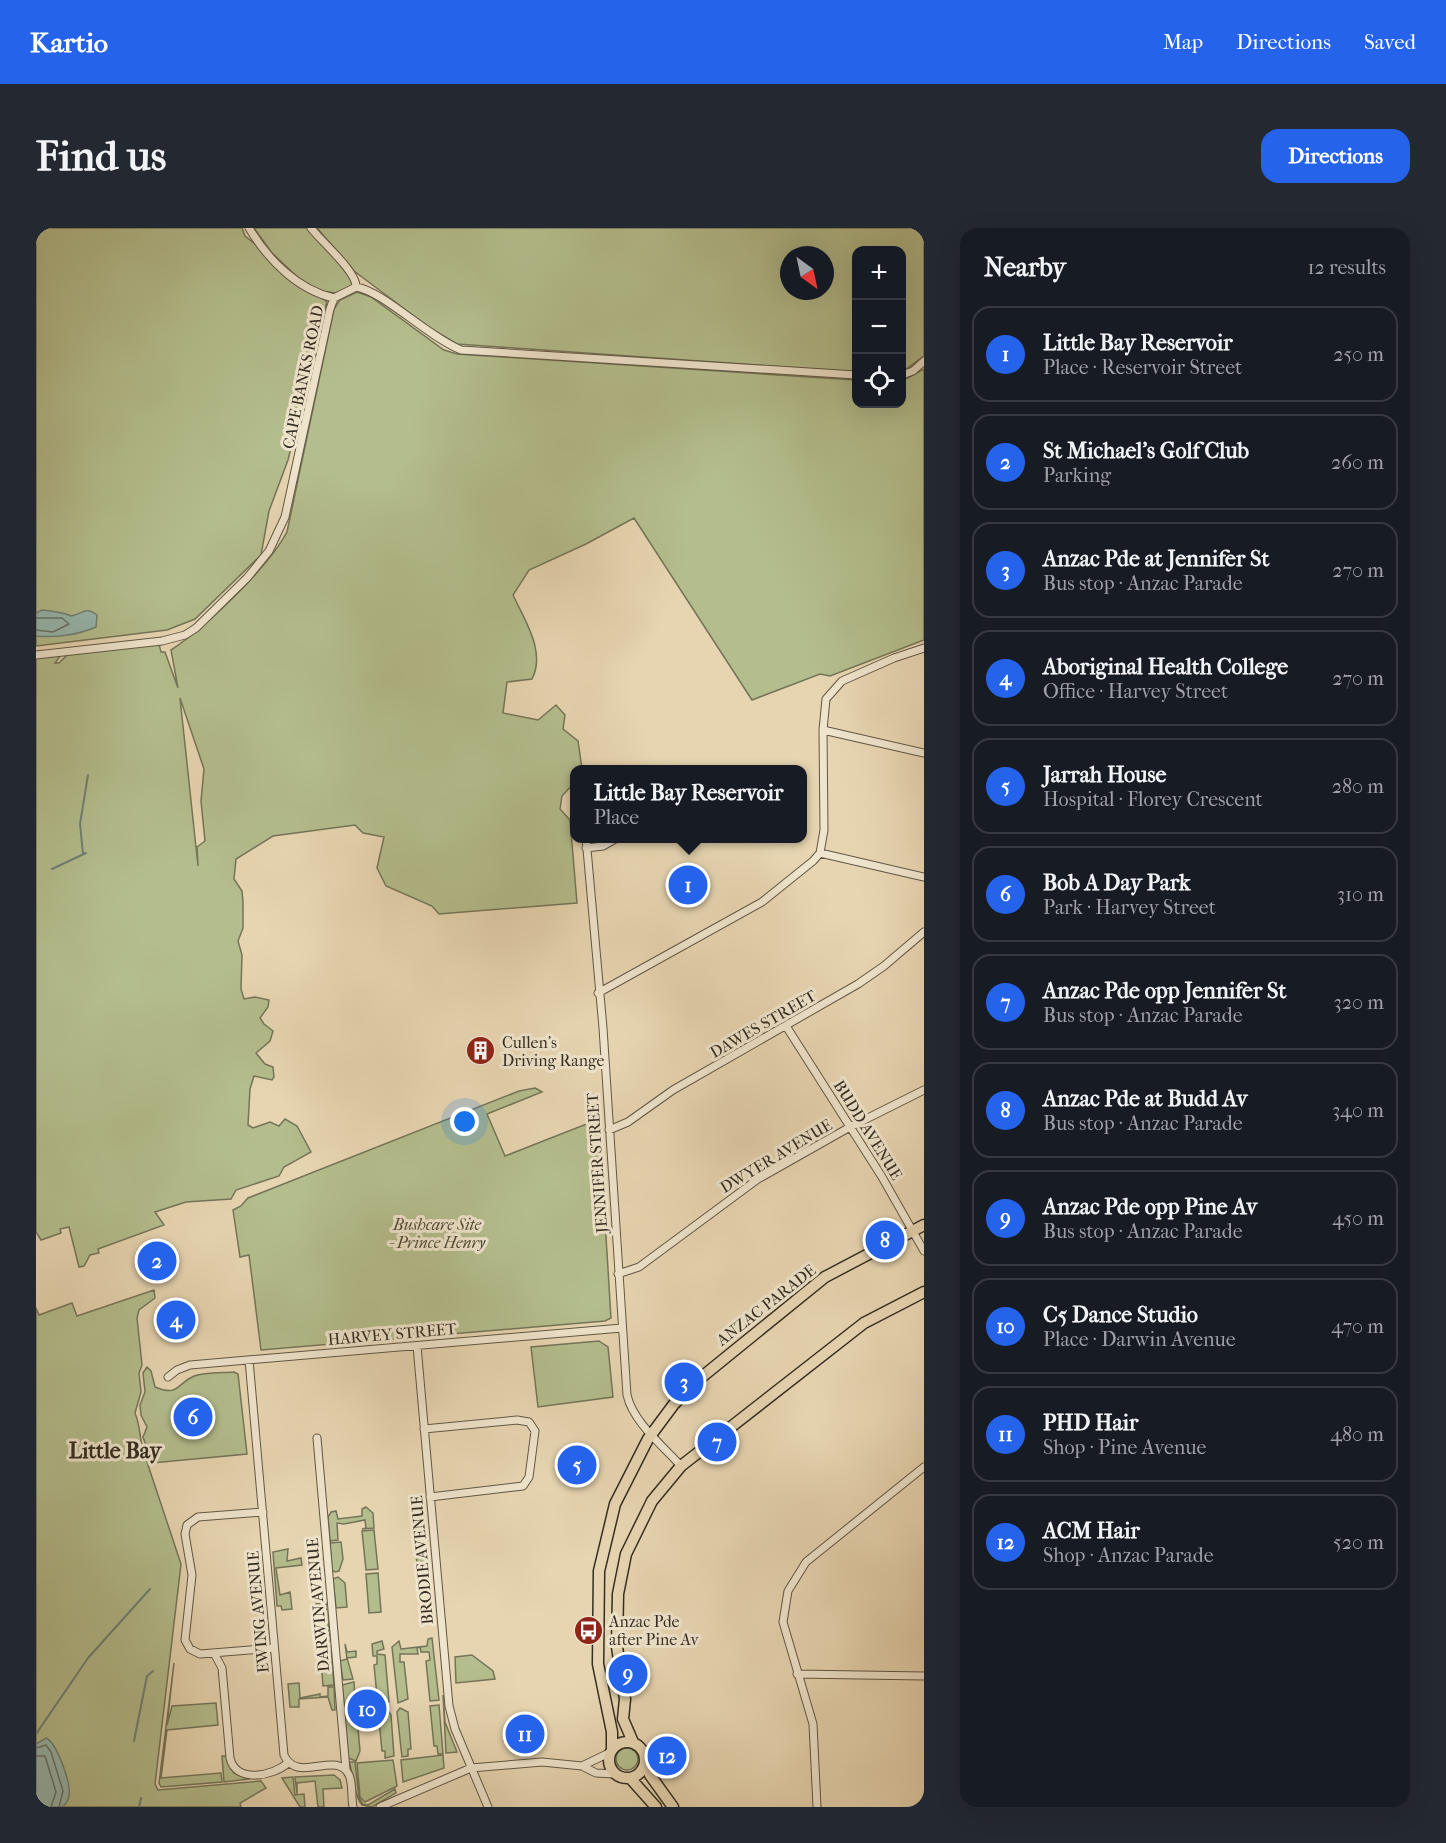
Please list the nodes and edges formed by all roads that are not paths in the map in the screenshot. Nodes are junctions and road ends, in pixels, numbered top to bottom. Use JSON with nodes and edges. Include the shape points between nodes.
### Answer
{"nodes":[{"id":1,"x":249,"y":228,"type":"edge"},
{"id":2,"x":311,"y":228,"type":"edge"},
{"id":3,"x":356,"y":287,"type":"junction"},
{"id":4,"x":334,"y":298,"type":"junction"},
{"id":5,"x":924,"y":360,"type":"edge"},
{"id":6,"x":906,"y":373,"type":"edge"},
{"id":7,"x":852,"y":375,"type":"edge"},
{"id":8,"x":924,"y":648,"type":"edge"},
{"id":9,"x":36,"y":655,"type":"edge"},
{"id":10,"x":823,"y":730,"type":"junction"},
{"id":11,"x":924,"y":753,"type":"edge"},
{"id":12,"x":586,"y":843,"type":"edge"},
{"id":13,"x":608,"y":843,"type":"edge"},
{"id":14,"x":586,"y":848,"type":"junction"},
{"id":15,"x":820,"y":853,"type":"junction"},
{"id":16,"x":924,"y":877,"type":"edge"},
{"id":17,"x":924,"y":932,"type":"edge"},
{"id":18,"x":598,"y":993,"type":"junction"},
{"id":19,"x":786,"y":1026,"type":"junction"},
{"id":20,"x":924,"y":1090,"type":"edge"},
{"id":21,"x":850,"y":1127,"type":"junction"},
{"id":22,"x":609,"y":1130,"type":"junction"},
{"id":23,"x":919,"y":1227,"type":"edge"},
{"id":24,"x":924,"y":1251,"type":"edge"},
{"id":25,"x":618,"y":1274,"type":"junction"},
{"id":26,"x":924,"y":1292,"type":"edge"},
{"id":27,"x":622,"y":1328,"type":"junction"},
{"id":28,"x":417,"y":1346,"type":"junction"},
{"id":29,"x":249,"y":1360,"type":"junction"},
{"id":30,"x":168,"y":1377,"type":"dead end"},
{"id":31,"x":424,"y":1429,"type":"junction"},
{"id":32,"x":651,"y":1433,"type":"junction"},
{"id":33,"x":317,"y":1438,"type":"dead end"},
{"id":34,"x":681,"y":1466,"type":"junction"},
{"id":35,"x":924,"y":1467,"type":"edge"},
{"id":36,"x":430,"y":1497,"type":"junction"},
{"id":37,"x":262,"y":1512,"type":"junction"},
{"id":38,"x":274,"y":1648,"type":"junction"},
{"id":39,"x":214,"y":1653,"type":"junction"},
{"id":40,"x":797,"y":1674,"type":"junction"},
{"id":41,"x":924,"y":1676,"type":"edge"},
{"id":42,"x":633,"y":1742,"type":"junction"},
{"id":43,"x":610,"y":1751,"type":"junction"},
{"id":44,"x":645,"y":1761,"type":"junction"},
{"id":45,"x":288,"y":1762,"type":"junction"},
{"id":46,"x":582,"y":1766,"type":"junction"},
{"id":47,"x":471,"y":1768,"type":"junction"},
{"id":48,"x":346,"y":1770,"type":"junction"},
{"id":49,"x":614,"y":1774,"type":"junction"},
{"id":50,"x":630,"y":1778,"type":"junction"},
{"id":51,"x":353,"y":1807,"type":"edge"},
{"id":52,"x":380,"y":1807,"type":"edge"},
{"id":53,"x":488,"y":1807,"type":"edge"},
{"id":54,"x":656,"y":1807,"type":"edge"},
{"id":55,"x":673,"y":1807,"type":"edge"},
{"id":56,"x":817,"y":1807,"type":"edge"}],
"edges":[{"from":1,"to":4,"type":"street","via":[[269,256],[308,291]]},
{"from":2,"to":3,"type":"street","via":[[350,271]]},
{"from":3,"to":4,"type":"street","name":"CAPE BANKS ROAD"},
{"from":3,"to":7,"type":"street","via":[[371,291],[429,334],[461,350]]},
{"from":4,"to":9,"type":"street","name":"CAPE BANKS ROAD","via":[[285,517],[269,551],[247,578],[185,635]]},
{"from":5,"to":6,"type":"street"},
{"from":8,"to":10,"type":"street","via":[[842,681],[826,699]]},
{"from":10,"to":11,"type":"street"},
{"from":10,"to":15,"type":"street","via":[[824,830]]},
{"from":12,"to":14,"type":"street","name":"JENNIFER STREET"},
{"from":13,"to":14,"type":"street"},
{"from":14,"to":18,"type":"street","name":"JENNIFER STREET"},
{"from":15,"to":16,"type":"street"},
{"from":15,"to":18,"type":"street","via":[[762,902]]},
{"from":17,"to":19,"type":"street","name":"DAWES STREET","via":[[884,966]]},
{"from":18,"to":22,"type":"street","name":"JENNIFER STREET"},
{"from":19,"to":21,"type":"street","name":"BUDD AVENUE"},
{"from":19,"to":22,"type":"street","name":"DAWES STREET"},
{"from":20,"to":21,"type":"street","name":"DWYER AVENUE"},
{"from":21,"to":23,"type":"street","name":"BUDD AVENUE"},
{"from":21,"to":25,"type":"street","name":"DWYER AVENUE","via":[[758,1179],[639,1267]]},
{"from":22,"to":25,"type":"street","name":"JENNIFER STREET"},
{"from":23,"to":24,"type":"street","name":"BUDD AVENUE"},
{"from":23,"to":32,"type":"main road","name":"ANZAC PARADE","via":[[825,1277],[703,1376]]},
{"from":25,"to":27,"type":"street","name":"JENNIFER STREET"},
{"from":26,"to":34,"type":"main road","via":[[864,1323]]},
{"from":27,"to":28,"type":"street","name":"HARVEY STREET"},
{"from":27,"to":32,"type":"street","name":"JENNIFER STREET","via":[[629,1405]]},
{"from":28,"to":29,"type":"street","name":"HARVEY STREET"},
{"from":28,"to":31,"type":"street","name":"BRODIE AVENUE"},
{"from":29,"to":30,"type":"street","name":"HARVEY STREET","via":[[188,1366]]},
{"from":29,"to":37,"type":"street","name":"EWING AVENUE"},
{"from":31,"to":36,"type":"street","name":"BRODIE AVENUE"},
{"from":31,"to":36,"type":"street","via":[[517,1420],[529,1422],[535,1431],[529,1477],[524,1486]]},
{"from":32,"to":34,"type":"street","name":"JENNIFER STREET"},
{"from":32,"to":43,"type":"main road","name":"ANZAC PARADE","via":[[621,1487],[607,1528],[599,1571],[598,1664],[612,1735]]},
{"from":33,"to":48,"type":"street","name":"DARWIN AVENUE"},
{"from":34,"to":42,"type":"main road","via":[[645,1512],[626,1554],[620,1581],[617,1647],[625,1699],[624,1725]]},
{"from":35,"to":40,"type":"street","via":[[806,1562],[794,1581],[788,1591],[783,1622]]},
{"from":36,"to":47,"type":"street","name":"BRODIE AVENUE","via":[[449,1706]]},
{"from":37,"to":38,"type":"street","name":"EWING AVENUE"},
{"from":37,"to":39,"type":"street","via":[[198,1517],[185,1528],[192,1575],[185,1640],[195,1653]]},
{"from":38,"to":39,"type":"street"},
{"from":38,"to":45,"type":"street","name":"EWING AVENUE","via":[[283,1752]]},
{"from":39,"to":45,"type":"street","via":[[222,1668],[232,1767],[250,1774],[276,1771]]},
{"from":40,"to":41,"type":"street"},
{"from":40,"to":56,"type":"street","via":[[813,1724]]},
{"from":42,"to":43,"type":"main road","via":[[621,1742]]},
{"from":42,"to":44,"type":"main road","via":[[643,1750]]},
{"from":43,"to":46,"type":"street"},
{"from":43,"to":49,"type":"main road","via":[[609,1764]]},
{"from":44,"to":50,"type":"main road","via":[[640,1772]]},
{"from":44,"to":55,"type":"main road","via":[[650,1775]]},
{"from":45,"to":48,"type":"street","via":[[299,1768],[334,1765]]},
{"from":46,"to":47,"type":"street","via":[[542,1762]]},
{"from":46,"to":49,"type":"street"},
{"from":47,"to":52,"type":"street"},
{"from":47,"to":53,"type":"street","name":"BRODIE AVENUE"},
{"from":48,"to":51,"type":"street"},
{"from":49,"to":50,"type":"main road"},
{"from":50,"to":54,"type":"main road"}]}
